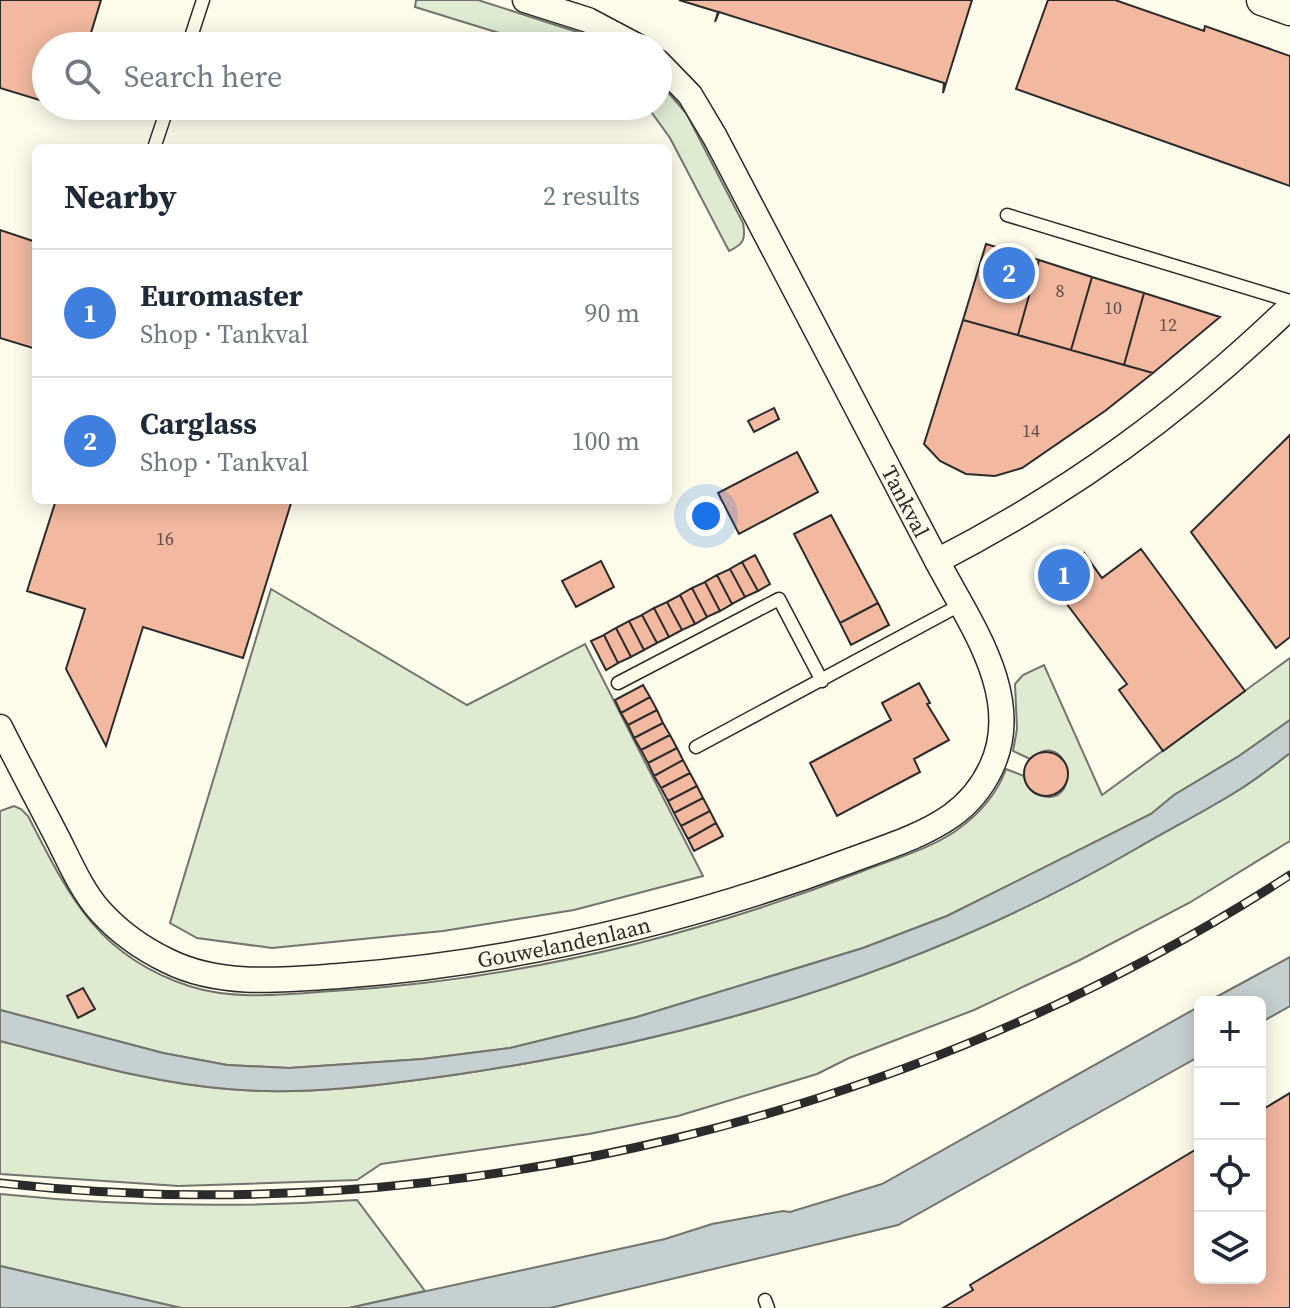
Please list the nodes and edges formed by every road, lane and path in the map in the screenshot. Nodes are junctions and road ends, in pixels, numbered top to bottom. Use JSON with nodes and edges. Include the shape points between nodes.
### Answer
{"nodes":[{"id":1,"x":203,"y":0,"type":"edge"},
{"id":2,"x":525,"y":0,"type":"edge"},
{"id":3,"x":1262,"y":0,"type":"edge"},
{"id":4,"x":1290,"y":10,"type":"edge"},
{"id":5,"x":193,"y":32,"type":"edge"},
{"id":6,"x":611,"y":32,"type":"edge"},
{"id":7,"x":672,"y":76,"type":"edge"},
{"id":8,"x":163,"y":120,"type":"edge"},
{"id":9,"x":155,"y":144,"type":"edge"},
{"id":10,"x":1007,"y":215,"type":"dead end"},
{"id":11,"x":1290,"y":301,"type":"edge"},
{"id":12,"x":1290,"y":307,"type":"edge"},
{"id":13,"x":937,"y":561,"type":"junction"},
{"id":14,"x":960,"y":605,"type":"junction"},
{"id":15,"x":822,"y":681,"type":"junction"},
{"id":16,"x":618,"y":683,"type":"dead end"},
{"id":17,"x":0,"y":727,"type":"edge"},
{"id":18,"x":696,"y":747,"type":"dead end"}],
"edges":[{"from":1,"to":5,"type":"lane"},
{"from":2,"to":6,"type":"street"},
{"from":3,"to":4,"type":"street"},
{"from":7,"to":13,"type":"street","name":"Tankval","via":[[715,137]]},
{"from":8,"to":9,"type":"lane"},
{"from":10,"to":11,"type":"lane"},
{"from":12,"to":13,"type":"street","name":"Tankval","via":[[1127,446],[1039,505]]},
{"from":13,"to":14,"type":"street","name":"Gouwelandenlaan"},
{"from":14,"to":15,"type":"lane"},
{"from":14,"to":17,"type":"street","name":"Gouwelandenlaan","via":[[998,688],[1002,725],[990,770],[950,817],[896,843],[698,912],[561,945],[423,968],[258,980],[193,971],[167,960],[114,924],[88,896]]},
{"from":15,"to":16,"type":"lane","via":[[779,599]]},
{"from":15,"to":18,"type":"lane"}]}
